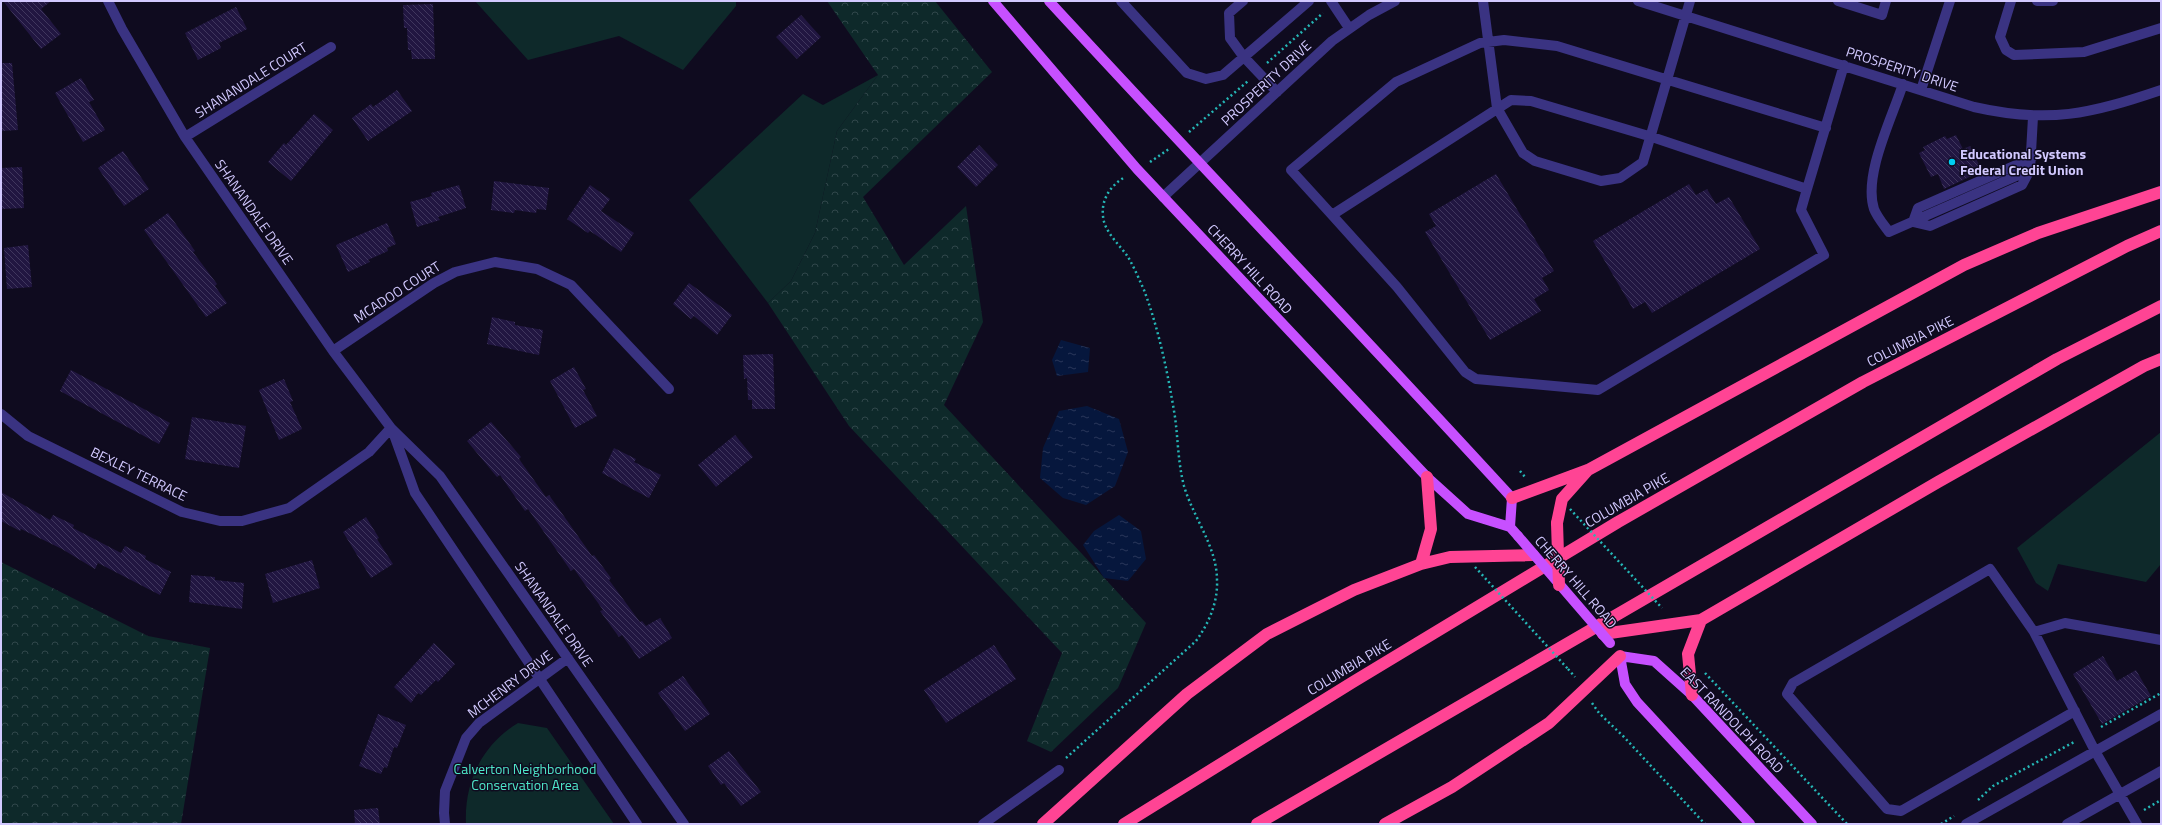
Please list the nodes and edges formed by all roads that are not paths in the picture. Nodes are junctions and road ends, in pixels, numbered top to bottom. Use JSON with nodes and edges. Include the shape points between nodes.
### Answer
{"nodes":[{"id":1,"x":108,"y":1,"type":"edge"},
{"id":2,"x":993,"y":1,"type":"edge"},
{"id":3,"x":1049,"y":1,"type":"edge"},
{"id":4,"x":1122,"y":1,"type":"edge"},
{"id":5,"x":1243,"y":1,"type":"edge"},
{"id":6,"x":1309,"y":1,"type":"edge"},
{"id":7,"x":1331,"y":1,"type":"edge"},
{"id":8,"x":1395,"y":1,"type":"edge"},
{"id":9,"x":1484,"y":1,"type":"edge"},
{"id":10,"x":1638,"y":1,"type":"edge"},
{"id":11,"x":1690,"y":1,"type":"edge"},
{"id":12,"x":1838,"y":1,"type":"edge"},
{"id":13,"x":1886,"y":1,"type":"edge"},
{"id":14,"x":1950,"y":1,"type":"edge"},
{"id":15,"x":2011,"y":1,"type":"edge"},
{"id":16,"x":2037,"y":1,"type":"edge"},
{"id":17,"x":2053,"y":1,"type":"edge"},
{"id":18,"x":1685,"y":16,"type":"junction"},
{"id":19,"x":1349,"y":28,"type":"junction"},
{"id":20,"x":2161,"y":28,"type":"edge"},
{"id":21,"x":1489,"y":42,"type":"junction"},
{"id":22,"x":331,"y":47,"type":"dead end"},
{"id":23,"x":1243,"y":56,"type":"junction"},
{"id":24,"x":1844,"y":65,"type":"junction"},
{"id":25,"x":1668,"y":79,"type":"junction"},
{"id":26,"x":1903,"y":84,"type":"junction"},
{"id":27,"x":1921,"y":90,"type":"junction"},
{"id":28,"x":2161,"y":90,"type":"edge"},
{"id":29,"x":1277,"y":92,"type":"junction"},
{"id":30,"x":1497,"y":108,"type":"junction"},
{"id":31,"x":2033,"y":117,"type":"junction"},
{"id":32,"x":1826,"y":128,"type":"junction"},
{"id":33,"x":185,"y":137,"type":"junction"},
{"id":34,"x":1652,"y":137,"type":"junction"},
{"id":35,"x":2032,"y":158,"type":"junction"},
{"id":36,"x":1200,"y":163,"type":"junction"},
{"id":37,"x":1807,"y":189,"type":"junction"},
{"id":38,"x":2161,"y":192,"type":"edge"},
{"id":39,"x":1163,"y":197,"type":"junction"},
{"id":40,"x":1332,"y":215,"type":"junction"},
{"id":41,"x":1913,"y":222,"type":"junction"},
{"id":42,"x":2161,"y":231,"type":"edge"},
{"id":43,"x":2161,"y":306,"type":"edge"},
{"id":44,"x":333,"y":351,"type":"junction"},
{"id":45,"x":2161,"y":359,"type":"edge"},
{"id":46,"x":670,"y":389,"type":"dead end"},
{"id":47,"x":1,"y":414,"type":"edge"},
{"id":48,"x":391,"y":428,"type":"junction"},
{"id":49,"x":1588,"y":470,"type":"junction"},
{"id":50,"x":1427,"y":478,"type":"junction"},
{"id":51,"x":1512,"y":498,"type":"junction"},
{"id":52,"x":1510,"y":527,"type":"junction"},
{"id":53,"x":1533,"y":555,"type":"junction"},
{"id":54,"x":1421,"y":564,"type":"junction"},
{"id":55,"x":1559,"y":585,"type":"junction"},
{"id":56,"x":1700,"y":620,"type":"junction"},
{"id":57,"x":2034,"y":632,"type":"junction"},
{"id":58,"x":1606,"y":639,"type":"junction"},
{"id":59,"x":2161,"y":640,"type":"edge"},
{"id":60,"x":1620,"y":656,"type":"junction"},
{"id":61,"x":568,"y":658,"type":"junction"},
{"id":62,"x":539,"y":678,"type":"junction"},
{"id":63,"x":1692,"y":694,"type":"junction"},
{"id":64,"x":2075,"y":711,"type":"junction"},
{"id":65,"x":2161,"y":714,"type":"edge"},
{"id":66,"x":2095,"y":751,"type":"junction"},
{"id":67,"x":1058,"y":770,"type":"road end"},
{"id":68,"x":2161,"y":771,"type":"edge"},
{"id":69,"x":2119,"y":794,"type":"junction"},
{"id":70,"x":445,"y":824,"type":"edge"},
{"id":71,"x":637,"y":824,"type":"edge"},
{"id":72,"x":684,"y":824,"type":"edge"},
{"id":73,"x":982,"y":824,"type":"edge"},
{"id":74,"x":1043,"y":824,"type":"edge"},
{"id":75,"x":1124,"y":824,"type":"edge"},
{"id":76,"x":1257,"y":824,"type":"edge"},
{"id":77,"x":1386,"y":824,"type":"edge"},
{"id":78,"x":1750,"y":824,"type":"edge"},
{"id":79,"x":1812,"y":824,"type":"edge"},
{"id":80,"x":1966,"y":824,"type":"edge"},
{"id":81,"x":2067,"y":824,"type":"edge"},
{"id":82,"x":2137,"y":824,"type":"edge"}],
"edges":[{"from":1,"to":33,"type":"street","name":"SHANANDALE DRIVE"},
{"from":2,"to":39,"type":"main road","name":"CHERRY HILL ROAD"},
{"from":3,"to":36,"type":"main road"},
{"from":4,"to":23,"type":"street","via":[[1187,73],[1206,79],[1223,75]]},
{"from":5,"to":23,"type":"street","via":[[1229,13],[1230,38]]},
{"from":6,"to":23,"type":"street"},
{"from":7,"to":19,"type":"street"},
{"from":8,"to":19,"type":"street","name":"PROSPERITY DRIVE"},
{"from":9,"to":21,"type":"street"},
{"from":10,"to":18,"type":"street","name":"PROSPERITY DRIVE"},
{"from":11,"to":18,"type":"street"},
{"from":12,"to":13,"type":"street","via":[[1882,15]]},
{"from":14,"to":27,"type":"street"},
{"from":15,"to":20,"type":"street","via":[[2000,37],[2006,50],[2014,55],[2084,52]]},
{"from":16,"to":17,"type":"street"},
{"from":18,"to":24,"type":"street","name":"PROSPERITY DRIVE"},
{"from":18,"to":25,"type":"street"},
{"from":19,"to":29,"type":"street","name":"PROSPERITY DRIVE"},
{"from":21,"to":25,"type":"street","via":[[1504,40],[1557,46]]},
{"from":21,"to":30,"type":"street"},
{"from":21,"to":40,"type":"street","via":[[1396,82],[1291,170]]},
{"from":22,"to":33,"type":"street","name":"SHANANDALE COURT"},
{"from":23,"to":29,"type":"street"},
{"from":24,"to":26,"type":"street","name":"PROSPERITY DRIVE"},
{"from":24,"to":32,"type":"street"},
{"from":25,"to":32,"type":"street"},
{"from":25,"to":34,"type":"street"},
{"from":26,"to":27,"type":"street","name":"PROSPERITY DRIVE"},
{"from":26,"to":41,"type":"street","via":[[1871,182],[1875,209],[1889,232]]},
{"from":27,"to":31,"type":"street","name":"PROSPERITY DRIVE","via":[[2003,114]]},
{"from":28,"to":31,"type":"street","name":"PROSPERITY DRIVE","via":[[2088,112]]},
{"from":29,"to":36,"type":"street","name":"PROSPERITY DRIVE"},
{"from":30,"to":34,"type":"street","via":[[1511,100],[1531,101]]},
{"from":30,"to":34,"type":"street","via":[[1523,153],[1535,161],[1601,181],[1620,178],[1643,162]]},
{"from":30,"to":40,"type":"street"},
{"from":31,"to":35,"type":"street"},
{"from":32,"to":37,"type":"street"},
{"from":33,"to":44,"type":"street","name":"SHANANDALE DRIVE"},
{"from":34,"to":37,"type":"street"},
{"from":35,"to":41,"type":"street","via":[[1918,208]]},
{"from":35,"to":41,"type":"street","via":[[2030,170]]},
{"from":36,"to":39,"type":"street","name":"PROSPERITY DRIVE"},
{"from":36,"to":51,"type":"main road"},
{"from":37,"to":40,"type":"street","via":[[1801,210],[1824,255],[1598,390],[1476,379],[1464,372],[1397,287]]},
{"from":38,"to":49,"type":"highway","via":[[2038,233],[1964,265]]},
{"from":39,"to":50,"type":"main road","name":"CHERRY HILL ROAD"},
{"from":42,"to":75,"type":"highway","name":"COLUMBIA PIKE","via":[[1863,382],[1618,522]]},
{"from":43,"to":76,"type":"highway","via":[[2057,359]]},
{"from":44,"to":46,"type":"street","name":"MCADOO COURT","via":[[434,283],[455,272],[495,262],[537,268],[571,285]]},
{"from":44,"to":48,"type":"street","name":"SHANANDALE DRIVE"},
{"from":45,"to":56,"type":"highway","via":[[2144,366],[1938,482]]},
{"from":47,"to":48,"type":"street","name":"BEXLEY TERRACE","via":[[28,436],[182,512],[220,521],[242,521],[289,508],[369,452]]},
{"from":48,"to":61,"type":"street","name":"SHANANDALE DRIVE","via":[[440,476]]},
{"from":48,"to":62,"type":"street","name":"SHANANDALE DRIVE","via":[[415,494]]},
{"from":49,"to":51,"type":"highway"},
{"from":49,"to":55,"type":"highway","bridge":true,"via":[[1562,499],[1557,523]]},
{"from":50,"to":52,"type":"main road","name":"CHERRY HILL ROAD","via":[[1468,514]]},
{"from":50,"to":54,"type":"highway","via":[[1431,530]]},
{"from":51,"to":52,"type":"main road"},
{"from":52,"to":53,"type":"main road","name":"CHERRY HILL ROAD","bridge":true},
{"from":53,"to":54,"type":"highway","via":[[1450,557]]},
{"from":53,"to":55,"type":"main road","name":"CHERRY HILL ROAD","bridge":true},
{"from":54,"to":74,"type":"highway","via":[[1354,590],[1267,634],[1188,694]]},
{"from":55,"to":58,"type":"main road","name":"CHERRY HILL ROAD","bridge":true},
{"from":56,"to":58,"type":"highway","via":[[1624,632]]},
{"from":56,"to":63,"type":"highway","via":[[1688,654]]},
{"from":57,"to":59,"type":"street","via":[[2065,623]]},
{"from":57,"to":64,"type":"street"},
{"from":57,"to":64,"type":"street","via":[[1990,569],[1793,684],[1786,694],[1887,809],[1901,811]]},
{"from":58,"to":60,"type":"main road","name":"CHERRY HILL ROAD"},
{"from":60,"to":63,"type":"main road","name":"EAST RANDOLPH ROAD","via":[[1654,661]]},
{"from":60,"to":77,"type":"highway","via":[[1549,723],[1452,787]]},
{"from":60,"to":78,"type":"main road","via":[[1625,684],[1637,702]]},
{"from":61,"to":62,"type":"street","name":"MCHENRY DRIVE"},
{"from":61,"to":72,"type":"street","name":"SHANANDALE DRIVE"},
{"from":62,"to":70,"type":"street","name":"MCHENRY DRIVE","via":[[479,723],[466,738],[445,791]]},
{"from":62,"to":71,"type":"street","name":"SHANANDALE DRIVE"},
{"from":63,"to":79,"type":"main road","name":"EAST RANDOLPH ROAD"},
{"from":64,"to":66,"type":"street"},
{"from":65,"to":66,"type":"street"},
{"from":66,"to":69,"type":"street"},
{"from":66,"to":80,"type":"street"},
{"from":67,"to":73,"type":"street"},
{"from":68,"to":69,"type":"street"},
{"from":69,"to":81,"type":"street"},
{"from":69,"to":82,"type":"street"}]}
